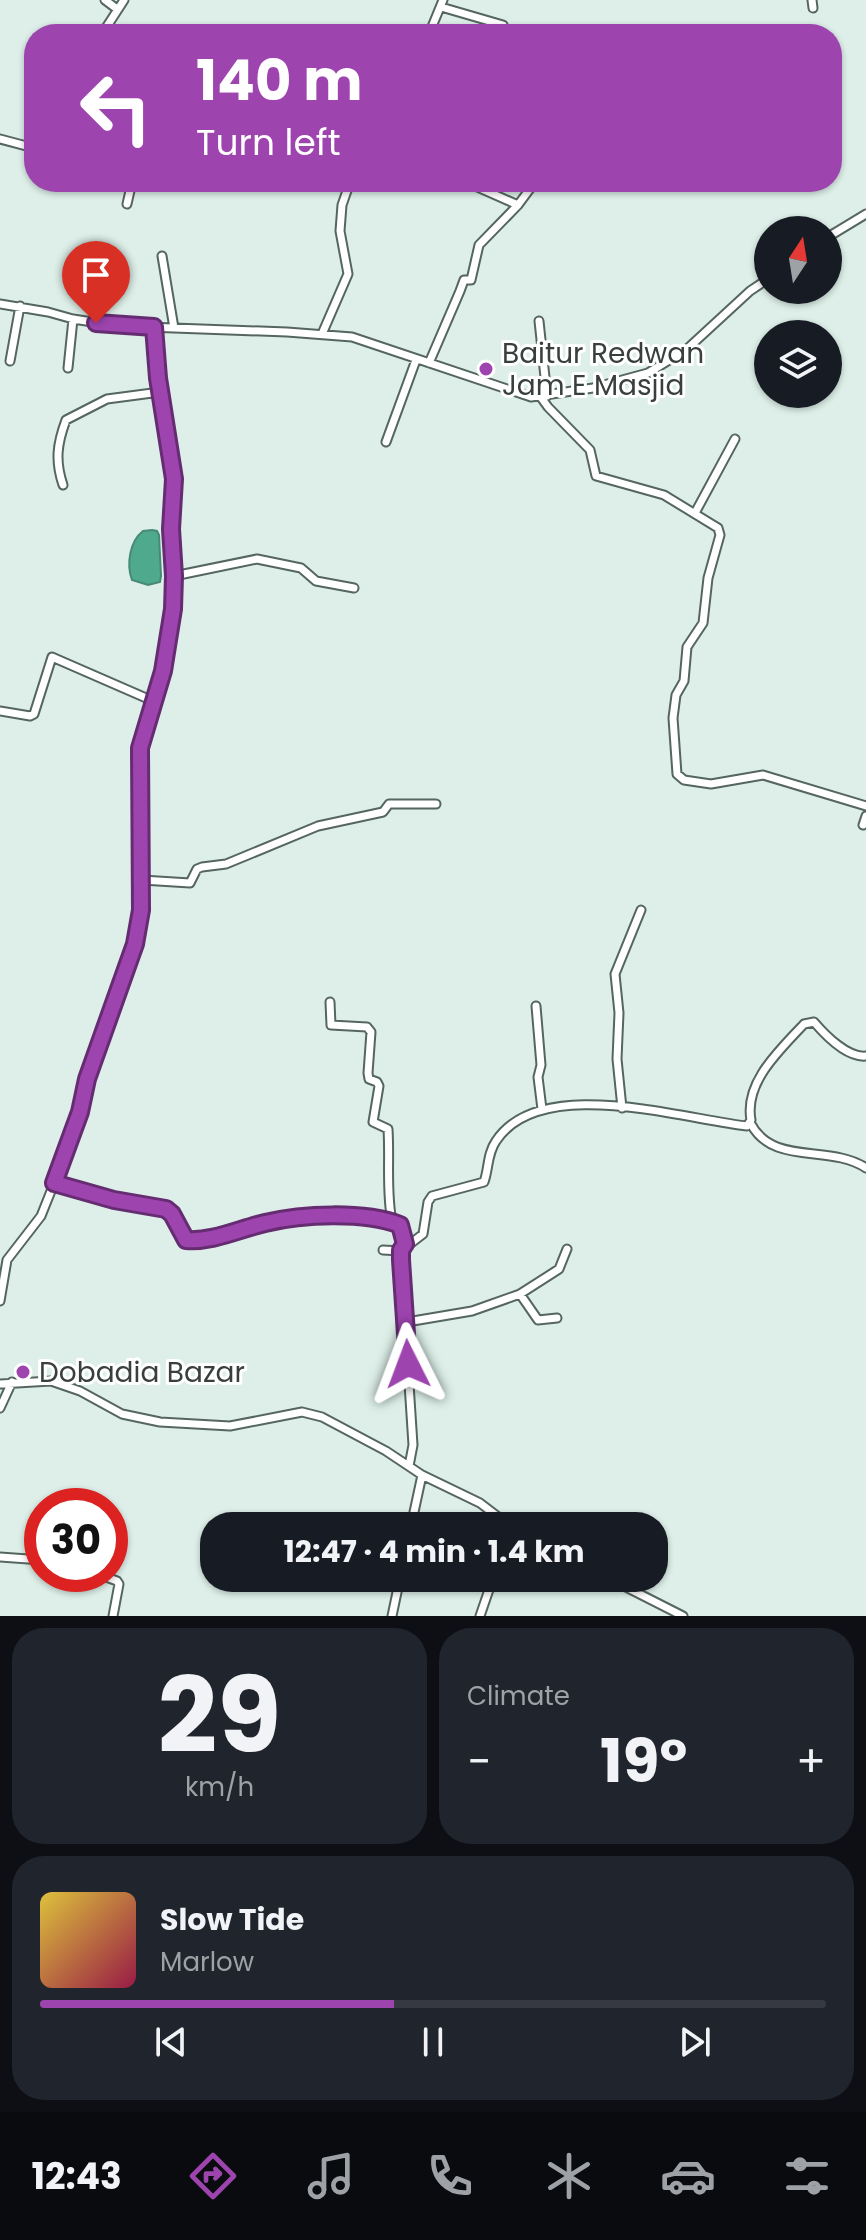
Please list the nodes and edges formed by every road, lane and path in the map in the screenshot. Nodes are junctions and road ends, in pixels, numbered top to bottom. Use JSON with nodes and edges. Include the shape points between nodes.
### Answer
{"nodes":[{"id":1,"x":105,"y":0,"type":"edge"},
{"id":2,"x":124,"y":0,"type":"edge"},
{"id":3,"x":442,"y":3,"type":"edge"},
{"id":4,"x":117,"y":9,"type":"junction"},
{"id":5,"x":108,"y":24,"type":"edge"},
{"id":6,"x":433,"y":24,"type":"edge"},
{"id":7,"x":500,"y":24,"type":"edge"},
{"id":8,"x":0,"y":139,"type":"edge"},
{"id":9,"x":24,"y":145,"type":"edge"},
{"id":10,"x":130,"y":192,"type":"edge"},
{"id":11,"x":347,"y":192,"type":"edge"},
{"id":12,"x":489,"y":192,"type":"edge"},
{"id":13,"x":528,"y":192,"type":"edge"},
{"id":14,"x":127,"y":204,"type":"dead end"},
{"id":15,"x":518,"y":205,"type":"junction"},
{"id":16,"x":866,"y":214,"type":"edge"},
{"id":17,"x":842,"y":229,"type":"edge"},
{"id":18,"x":162,"y":256,"type":"dead end"},
{"id":19,"x":754,"y":288,"type":"edge"},
{"id":20,"x":0,"y":304,"type":"edge"},
{"id":21,"x":20,"y":306,"type":"junction"},
{"id":22,"x":73,"y":319,"type":"junction"},
{"id":23,"x":539,"y":321,"type":"dead end"},
{"id":24,"x":154,"y":327,"type":"junction"},
{"id":25,"x":174,"y":328,"type":"junction"},
{"id":26,"x":322,"y":334,"type":"junction"},
{"id":27,"x":416,"y":360,"type":"junction"},
{"id":28,"x":10,"y":361,"type":"dead end"},
{"id":29,"x":429,"y":363,"type":"junction"},
{"id":30,"x":68,"y":368,"type":"dead end"},
{"id":31,"x":160,"y":392,"type":"junction"},
{"id":32,"x":544,"y":396,"type":"junction"},
{"id":33,"x":735,"y":439,"type":"dead end"},
{"id":34,"x":386,"y":442,"type":"dead end"},
{"id":35,"x":63,"y":485,"type":"dead end"},
{"id":36,"x":695,"y":513,"type":"junction"},
{"id":37,"x":174,"y":576,"type":"junction"},
{"id":38,"x":354,"y":588,"type":"dead end"},
{"id":39,"x":153,"y":701,"type":"junction"},
{"id":40,"x":0,"y":711,"type":"edge"},
{"id":41,"x":436,"y":804,"type":"dead end"},
{"id":42,"x":866,"y":806,"type":"edge"},
{"id":43,"x":866,"y":816,"type":"edge"},
{"id":44,"x":863,"y":825,"type":"dead end"},
{"id":45,"x":142,"y":880,"type":"junction"},
{"id":46,"x":641,"y":910,"type":"dead end"},
{"id":47,"x":330,"y":1002,"type":"dead end"},
{"id":48,"x":536,"y":1006,"type":"dead end"},
{"id":49,"x":866,"y":1056,"type":"edge"},
{"id":50,"x":622,"y":1108,"type":"junction"},
{"id":51,"x":542,"y":1109,"type":"junction"},
{"id":52,"x":751,"y":1124,"type":"junction"},
{"id":53,"x":866,"y":1168,"type":"edge"},
{"id":54,"x":54,"y":1183,"type":"junction"},
{"id":55,"x":392,"y":1222,"type":"junction"},
{"id":56,"x":403,"y":1248,"type":"junction"},
{"id":57,"x":567,"y":1249,"type":"dead end"},
{"id":58,"x":383,"y":1250,"type":"dead end"},
{"id":59,"x":520,"y":1294,"type":"junction"},
{"id":60,"x":0,"y":1301,"type":"edge"},
{"id":61,"x":557,"y":1318,"type":"dead end"},
{"id":62,"x":407,"y":1322,"type":"junction"},
{"id":63,"x":12,"y":1382,"type":"junction"},
{"id":64,"x":0,"y":1384,"type":"edge"},
{"id":65,"x":0,"y":1408,"type":"edge"},
{"id":66,"x":409,"y":1466,"type":"junction"},
{"id":67,"x":422,"y":1475,"type":"junction"},
{"id":68,"x":414,"y":1512,"type":"edge"},
{"id":69,"x":492,"y":1512,"type":"edge"},
{"id":70,"x":0,"y":1557,"type":"edge"},
{"id":71,"x":24,"y":1559,"type":"edge"},
{"id":72,"x":118,"y":1592,"type":"edge"},
{"id":73,"x":397,"y":1592,"type":"edge"},
{"id":74,"x":488,"y":1592,"type":"edge"},
{"id":75,"x":636,"y":1592,"type":"edge"},
{"id":76,"x":113,"y":1616,"type":"edge"},
{"id":77,"x":392,"y":1616,"type":"edge"},
{"id":78,"x":480,"y":1616,"type":"edge"},
{"id":79,"x":683,"y":1616,"type":"edge"}],
"edges":[{"from":1,"to":4,"type":"street"},
{"from":2,"to":4,"type":"street"},
{"from":3,"to":6,"type":"street"},
{"from":3,"to":7,"type":"street"},
{"from":4,"to":5,"type":"street"},
{"from":8,"to":9,"type":"street"},
{"from":10,"to":14,"type":"street"},
{"from":11,"to":26,"type":"street","via":[[340,231],[348,274]]},
{"from":12,"to":15,"type":"street"},
{"from":13,"to":15,"type":"street"},
{"from":15,"to":29,"type":"street","via":[[477,249],[471,280],[461,284]]},
{"from":16,"to":17,"type":"street"},
{"from":18,"to":25,"type":"street"},
{"from":19,"to":32,"type":"street","via":[[687,349],[648,373]]},
{"from":20,"to":21,"type":"street"},
{"from":21,"to":22,"type":"street"},
{"from":21,"to":28,"type":"street"},
{"from":22,"to":24,"type":"street"},
{"from":22,"to":30,"type":"street"},
{"from":23,"to":32,"type":"street"},
{"from":24,"to":25,"type":"street"},
{"from":24,"to":31,"type":"street"},
{"from":25,"to":26,"type":"street"},
{"from":26,"to":27,"type":"street","via":[[352,337]]},
{"from":27,"to":29,"type":"street"},
{"from":27,"to":34,"type":"street"},
{"from":29,"to":32,"type":"street","via":[[531,397]]},
{"from":31,"to":35,"type":"street","via":[[107,399],[66,420],[56,463]]},
{"from":31,"to":37,"type":"street","via":[[174,479]]},
{"from":32,"to":36,"type":"street","via":[[590,450],[596,476],[664,495]]},
{"from":33,"to":36,"type":"street"},
{"from":36,"to":42,"type":"street","via":[[720,535],[703,623],[687,647],[684,681],[676,695],[677,774],[711,784],[763,775]]},
{"from":37,"to":38,"type":"street","via":[[257,559],[301,568],[316,581]]},
{"from":37,"to":39,"type":"street","via":[[169,638]]},
{"from":39,"to":40,"type":"street","via":[[52,657],[34,714]]},
{"from":39,"to":45,"type":"street","via":[[140,748]]},
{"from":41,"to":45,"type":"street","via":[[389,804],[383,812],[318,826],[226,864],[197,869],[190,883]]},
{"from":43,"to":44,"type":"street"},
{"from":45,"to":54,"type":"street","via":[[135,944]]},
{"from":46,"to":50,"type":"street","via":[[615,974]]},
{"from":47,"to":55,"type":"street","via":[[331,1025],[367,1027],[371,1032],[368,1073],[379,1086],[373,1122],[388,1129]]},
{"from":48,"to":51,"type":"street"},
{"from":49,"to":52,"type":"street","via":[[841,1047],[814,1022],[804,1024],[753,1089]]},
{"from":50,"to":51,"type":"street","via":[[599,1104]]},
{"from":50,"to":52,"type":"street"},
{"from":51,"to":56,"type":"street","via":[[515,1122],[498,1138],[484,1182],[432,1196],[423,1234]]},
{"from":52,"to":53,"type":"street","via":[[764,1143],[832,1154]]},
{"from":54,"to":55,"type":"street","via":[[166,1209],[186,1240],[304,1217]]},
{"from":54,"to":60,"type":"street","via":[[41,1216],[7,1260]]},
{"from":55,"to":56,"type":"street","via":[[400,1225]]},
{"from":56,"to":58,"type":"street"},
{"from":56,"to":62,"type":"street"},
{"from":57,"to":59,"type":"street","via":[[559,1269]]},
{"from":59,"to":61,"type":"street","via":[[538,1320]]},
{"from":59,"to":62,"type":"street","via":[[472,1311]]},
{"from":62,"to":66,"type":"street","via":[[413,1445]]},
{"from":63,"to":64,"type":"street"},
{"from":63,"to":65,"type":"street"},
{"from":63,"to":66,"type":"street","via":[[51,1381],[122,1414],[160,1422],[230,1426],[302,1412],[322,1417]]},
{"from":66,"to":67,"type":"street"},
{"from":67,"to":68,"type":"street"},
{"from":67,"to":69,"type":"street"},
{"from":70,"to":71,"type":"street"},
{"from":72,"to":76,"type":"street"},
{"from":73,"to":77,"type":"street"},
{"from":74,"to":78,"type":"street"},
{"from":75,"to":79,"type":"street"}]}
